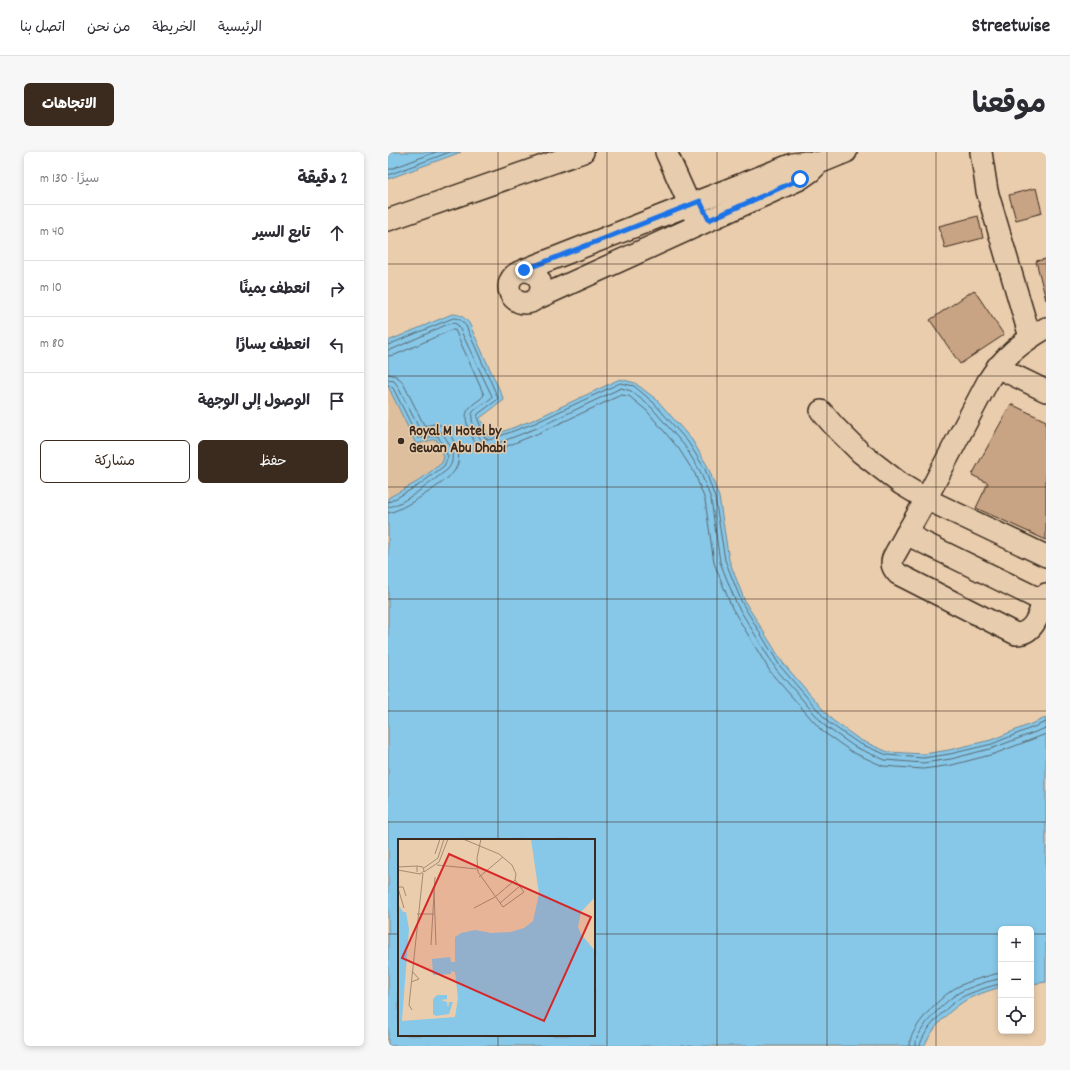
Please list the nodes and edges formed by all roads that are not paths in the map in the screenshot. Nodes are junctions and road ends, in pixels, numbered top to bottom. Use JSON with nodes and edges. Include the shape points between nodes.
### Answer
{"nodes":[{"id":1,"x":584,"y":152,"type":"edge"},
{"id":2,"x":666,"y":152,"type":"edge"},
{"id":3,"x":679,"y":152,"type":"edge"},
{"id":4,"x":846,"y":152,"type":"edge"},
{"id":5,"x":982,"y":152,"type":"edge"},
{"id":6,"x":818,"y":163,"type":"junction"},
{"id":7,"x":695,"y":203,"type":"junction"},
{"id":8,"x":388,"y":220,"type":"edge"},
{"id":9,"x":704,"y":223,"type":"junction"},
{"id":10,"x":524,"y":270,"type":"junction"},
{"id":11,"x":538,"y":298,"type":"junction"},
{"id":12,"x":1038,"y":333,"type":"edge"},
{"id":13,"x":997,"y":367,"type":"junction"},
{"id":14,"x":1046,"y":391,"type":"edge"},
{"id":15,"x":821,"y":410,"type":"dead end"},
{"id":16,"x":926,"y":499,"type":"junction"},
{"id":17,"x":906,"y":534,"type":"junction"},
{"id":18,"x":1046,"y":556,"type":"edge"},
{"id":19,"x":1045,"y":598,"type":"edge"}],
"edges":[{"from":1,"to":8,"type":"street"},
{"from":2,"to":7,"type":"street"},
{"from":3,"to":7,"type":"street"},
{"from":4,"to":6,"type":"street"},
{"from":5,"to":12,"type":"street","via":[[987,191]]},
{"from":6,"to":7,"type":"street","via":[[794,164]]},
{"from":6,"to":9,"type":"street","via":[[800,179]]},
{"from":7,"to":9,"type":"street"},
{"from":7,"to":10,"type":"street"},
{"from":9,"to":11,"type":"street"},
{"from":10,"to":11,"type":"street","via":[[535,274],[541,283]]},
{"from":10,"to":11,"type":"street","via":[[511,278],[510,294],[523,304]]},
{"from":12,"to":13,"type":"street","via":[[1018,346]]},
{"from":13,"to":14,"type":"street"},
{"from":13,"to":16,"type":"street"},
{"from":15,"to":16,"type":"street","via":[[861,453],[901,484]]},
{"from":16,"to":17,"type":"street"},
{"from":16,"to":18,"type":"street"},
{"from":17,"to":19,"type":"street"},
{"from":17,"to":19,"type":"street","via":[[892,558],[898,574],[1011,632],[1021,634],[1030,630]]}]}
